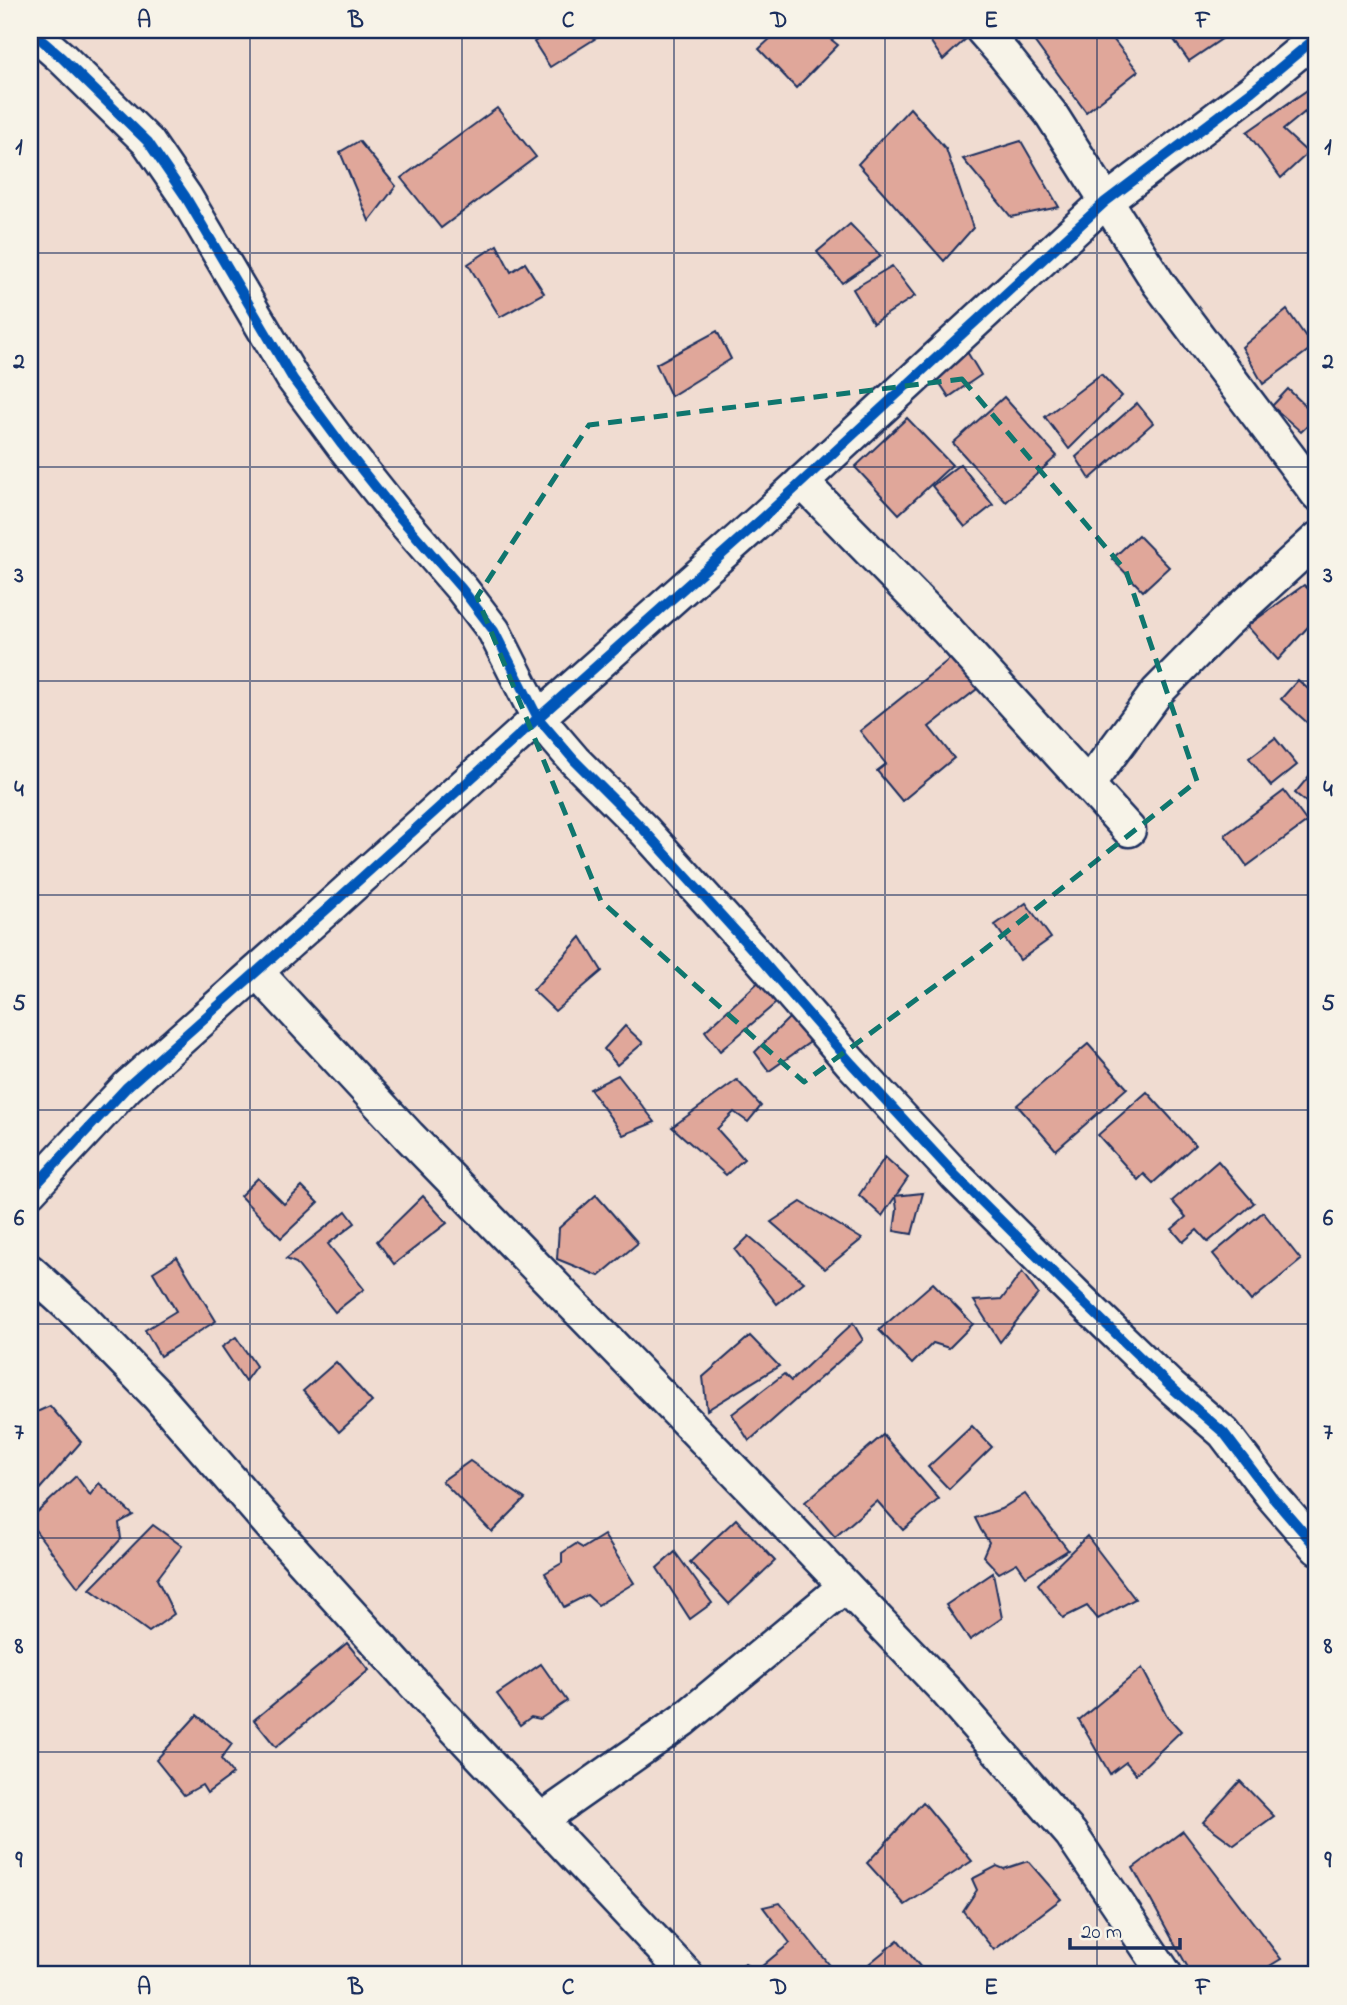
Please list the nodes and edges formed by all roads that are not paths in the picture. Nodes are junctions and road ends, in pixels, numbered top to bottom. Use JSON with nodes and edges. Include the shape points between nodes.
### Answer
{"nodes":[{"id":1,"x":30,"y":30,"type":"edge"},
{"id":2,"x":982,"y":30,"type":"edge"},
{"id":3,"x":1317,"y":37,"type":"edge"},
{"id":4,"x":1105,"y":202,"type":"junction"},
{"id":5,"x":802,"y":482,"type":"junction"},
{"id":6,"x":1317,"y":494,"type":"edge"},
{"id":7,"x":1317,"y":539,"type":"edge"},
{"id":8,"x":538,"y":718,"type":"junction"},
{"id":9,"x":1088,"y":785,"type":"junction"},
{"id":10,"x":1129,"y":830,"type":"dead end"},
{"id":11,"x":257,"y":972,"type":"junction"},
{"id":12,"x":33,"y":1181,"type":"edge"},
{"id":13,"x":30,"y":1271,"type":"edge"},
{"id":14,"x":1316,"y":1546,"type":"edge"},
{"id":15,"x":845,"y":1586,"type":"junction"},
{"id":16,"x":542,"y":1819,"type":"junction"},
{"id":17,"x":687,"y":1975,"type":"edge"},
{"id":18,"x":1166,"y":1975,"type":"edge"}],
"edges":[{"from":1,"to":8,"type":"street","via":[[148,142],[293,379],[494,631]]},
{"from":2,"to":4,"type":"street","via":[[1051,114]]},
{"from":3,"to":4,"type":"street"},
{"from":4,"to":5,"type":"street"},
{"from":4,"to":6,"type":"street","via":[[1159,284]]},
{"from":5,"to":8,"type":"street"},
{"from":5,"to":9,"type":"street","via":[[947,630]]},
{"from":7,"to":9,"type":"street","via":[[1157,692]]},
{"from":8,"to":11,"type":"street"},
{"from":8,"to":14,"type":"street","via":[[955,1175],[1224,1433]]},
{"from":9,"to":10,"type":"street"},
{"from":11,"to":12,"type":"street","via":[[127,1087]]},
{"from":11,"to":15,"type":"street","via":[[409,1136]]},
{"from":13,"to":16,"type":"street","via":[[156,1395],[407,1676]]},
{"from":15,"to":16,"type":"street","via":[[683,1720]]},
{"from":15,"to":18,"type":"street","via":[[945,1690],[1071,1834]]},
{"from":16,"to":17,"type":"street"}]}
